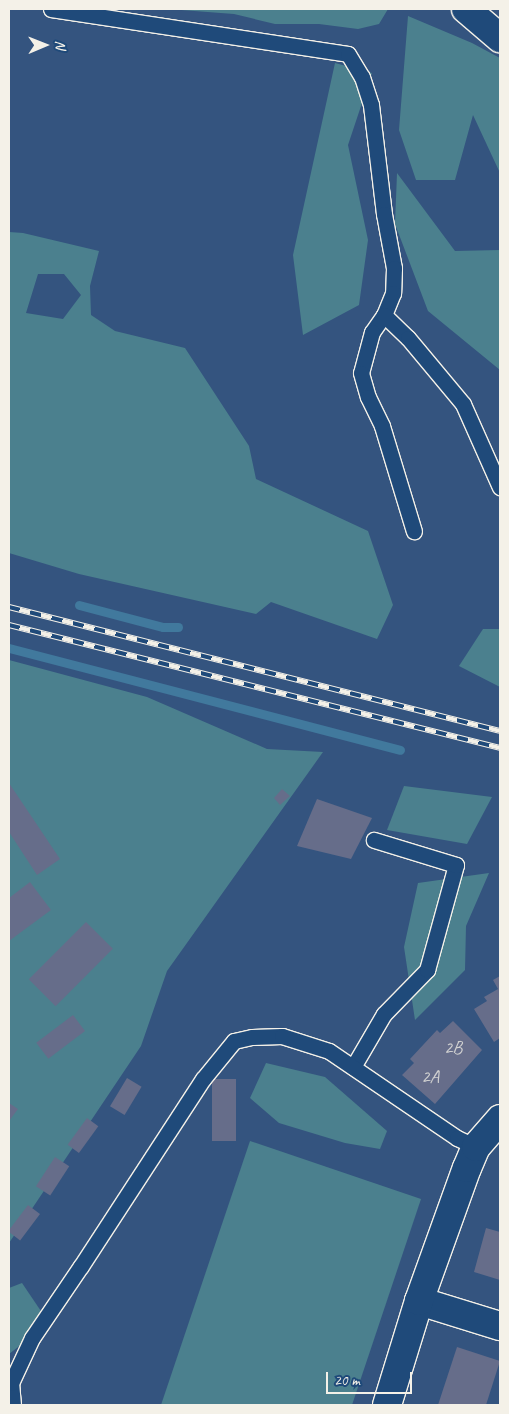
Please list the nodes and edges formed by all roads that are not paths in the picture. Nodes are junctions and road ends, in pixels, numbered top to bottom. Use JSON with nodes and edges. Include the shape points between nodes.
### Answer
{"nodes":[{"id":1,"x":51,"y":9,"type":"edge"},
{"id":2,"x":466,"y":9,"type":"edge"},
{"id":3,"x":500,"y":38,"type":"edge"},
{"id":4,"x":384,"y":314,"type":"junction"},
{"id":5,"x":500,"y":487,"type":"edge"},
{"id":6,"x":414,"y":531,"type":"dead end"},
{"id":7,"x":374,"y":840,"type":"dead end"},
{"id":8,"x":353,"y":1067,"type":"junction"},
{"id":9,"x":500,"y":1119,"type":"edge"},
{"id":10,"x":476,"y":1147,"type":"junction"},
{"id":11,"x":419,"y":1301,"type":"junction"},
{"id":12,"x":500,"y":1326,"type":"edge"},
{"id":13,"x":13,"y":1405,"type":"edge"},
{"id":14,"x":387,"y":1405,"type":"edge"}],
"edges":[{"from":1,"to":4,"type":"lane","via":[[348,54],[362,77],[371,105],[394,268],[393,293]]},
{"from":2,"to":3,"type":"street"},
{"from":4,"to":5,"type":"lane","via":[[463,404]]},
{"from":4,"to":6,"type":"lane","via":[[372,332],[360,373],[382,426]]},
{"from":7,"to":8,"type":"lane","via":[[456,865],[427,970],[384,1014]]},
{"from":8,"to":10,"type":"lane","via":[[457,1138]]},
{"from":8,"to":13,"type":"lane","via":[[329,1051],[282,1036],[234,1041],[202,1079],[32,1338],[11,1383]]},
{"from":9,"to":10,"type":"street"},
{"from":10,"to":11,"type":"street"},
{"from":11,"to":12,"type":"street"},
{"from":11,"to":14,"type":"street"}]}
